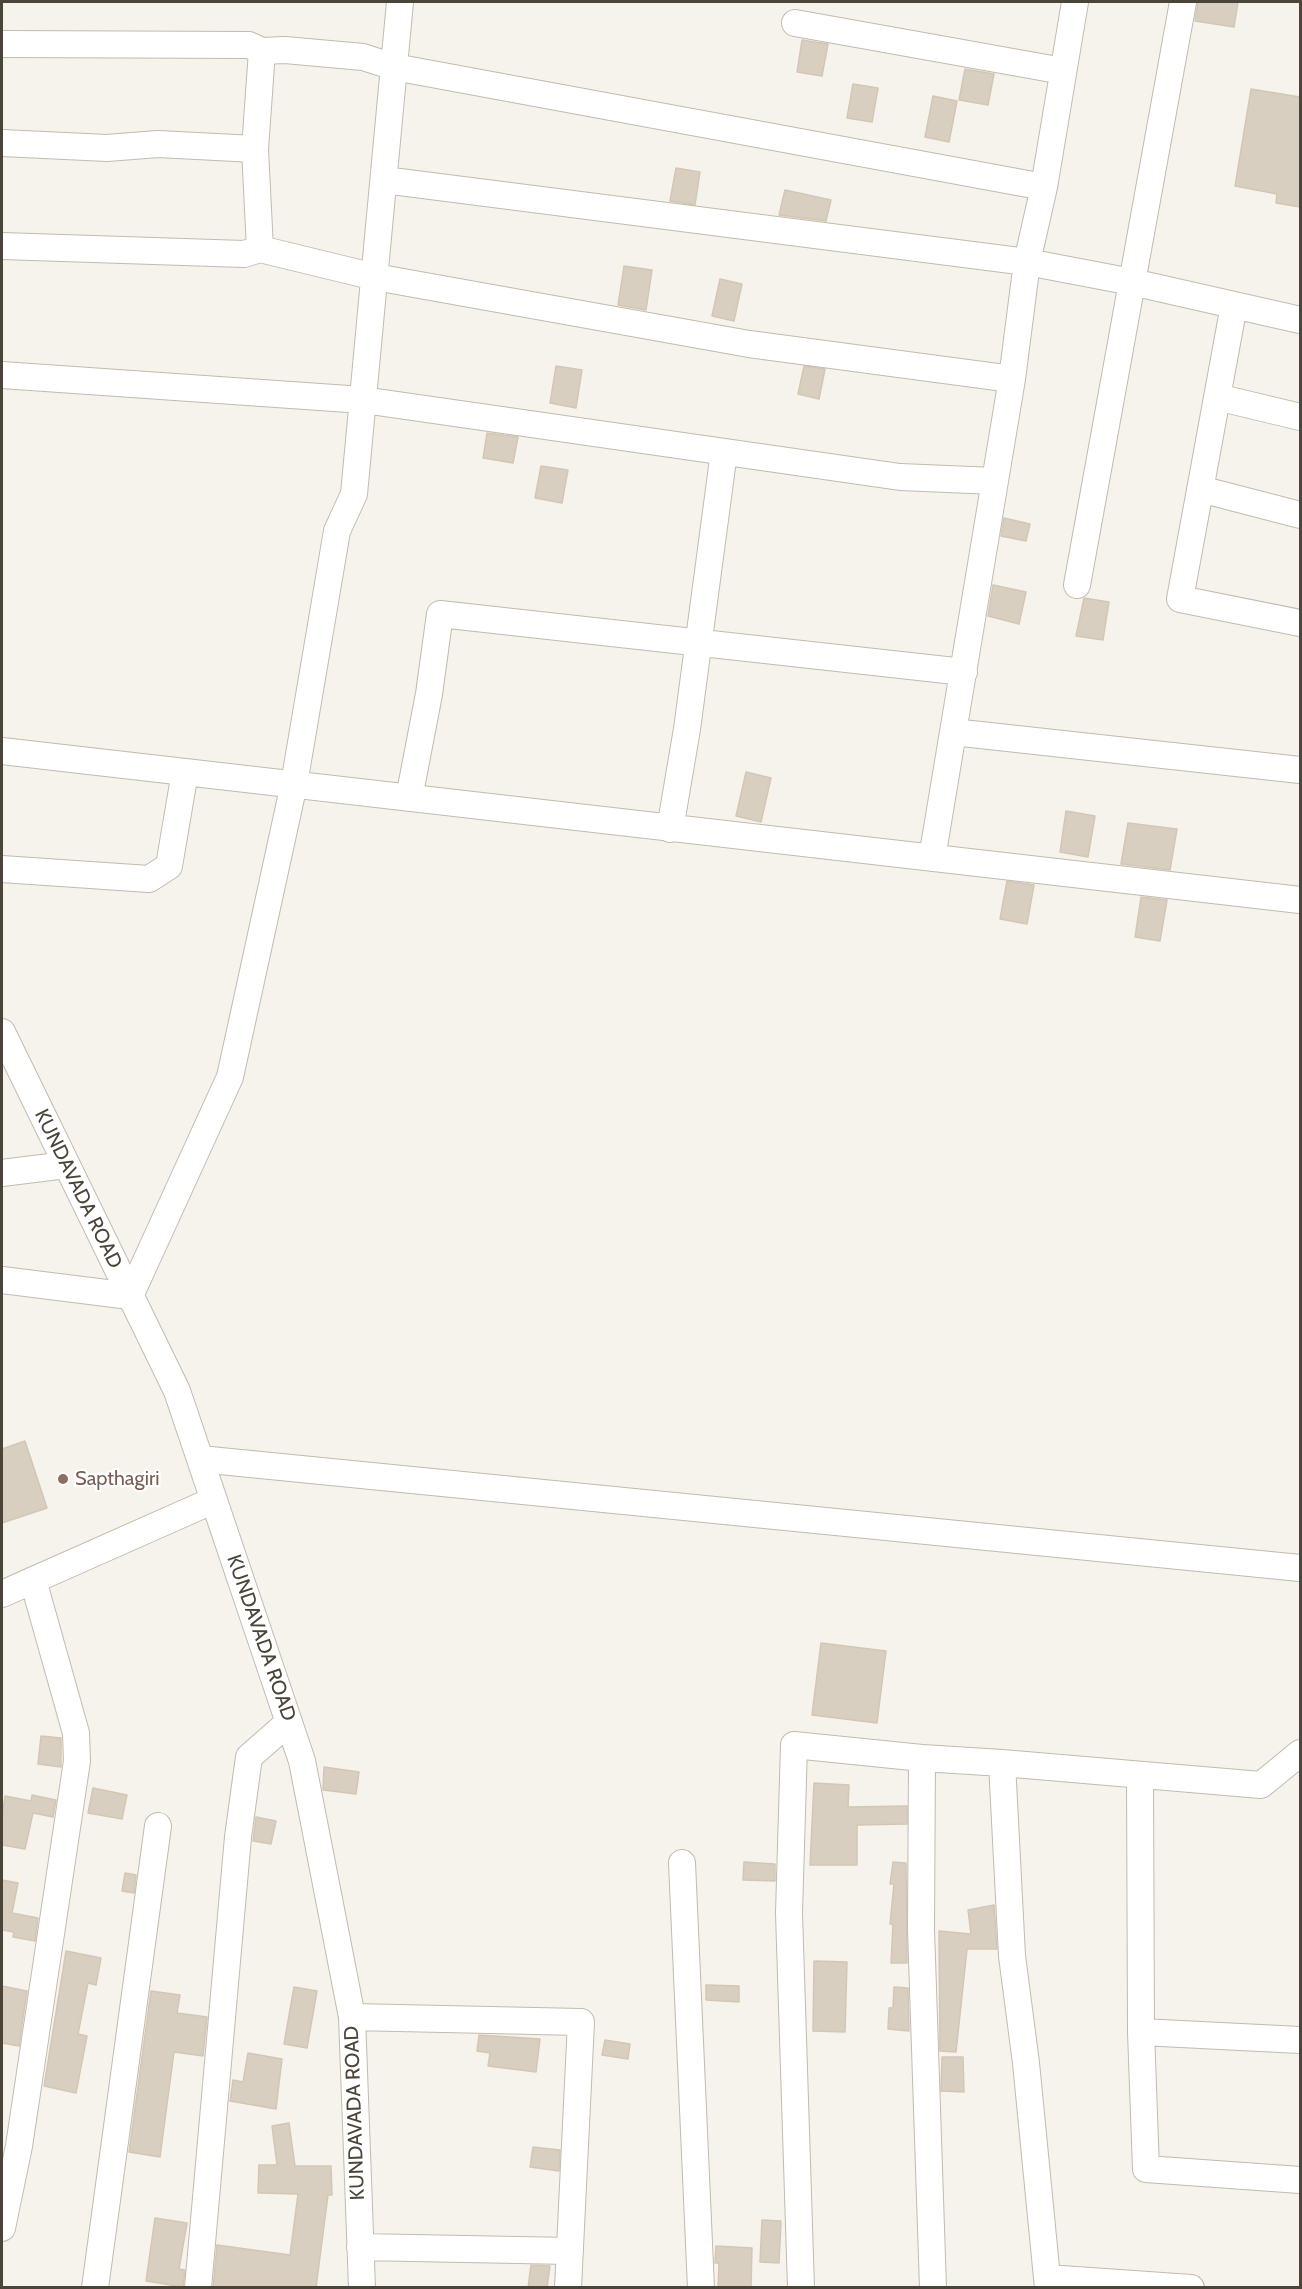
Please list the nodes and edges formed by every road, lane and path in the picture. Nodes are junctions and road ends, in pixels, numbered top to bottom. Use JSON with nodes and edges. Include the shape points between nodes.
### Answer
{"nodes":[{"id":1,"x":400,"y":2,"type":"edge"},
{"id":2,"x":1075,"y":2,"type":"edge"},
{"id":3,"x":1183,"y":2,"type":"edge"},
{"id":4,"x":795,"y":23,"type":"dead end"},
{"id":5,"x":2,"y":44,"type":"edge"},
{"id":6,"x":262,"y":51,"type":"junction"},
{"id":7,"x":394,"y":68,"type":"junction"},
{"id":8,"x":1063,"y":70,"type":"junction"},
{"id":9,"x":2,"y":143,"type":"edge"},
{"id":10,"x":255,"y":149,"type":"junction"},
{"id":11,"x":384,"y":180,"type":"junction"},
{"id":12,"x":1044,"y":187,"type":"junction"},
{"id":13,"x":2,"y":246,"type":"edge"},
{"id":14,"x":260,"y":249,"type":"junction"},
{"id":15,"x":1027,"y":262,"type":"junction"},
{"id":16,"x":375,"y":277,"type":"junction"},
{"id":17,"x":1132,"y":282,"type":"junction"},
{"id":18,"x":1234,"y":305,"type":"junction"},
{"id":19,"x":1300,"y":320,"type":"edge"},
{"id":20,"x":2,"y":375,"type":"edge"},
{"id":21,"x":1012,"y":379,"type":"junction"},
{"id":22,"x":1217,"y":397,"type":"junction"},
{"id":23,"x":363,"y":400,"type":"junction"},
{"id":24,"x":1300,"y":417,"type":"edge"},
{"id":25,"x":724,"y":452,"type":"junction"},
{"id":26,"x":995,"y":482,"type":"junction"},
{"id":27,"x":1200,"y":489,"type":"junction"},
{"id":28,"x":1300,"y":514,"type":"edge"},
{"id":29,"x":1077,"y":585,"type":"dead end"},
{"id":30,"x":1300,"y":624,"type":"edge"},
{"id":31,"x":698,"y":642,"type":"junction"},
{"id":32,"x":963,"y":672,"type":"junction"},
{"id":33,"x":953,"y":732,"type":"junction"},
{"id":34,"x":2,"y":751,"type":"edge"},
{"id":35,"x":1300,"y":770,"type":"edge"},
{"id":36,"x":185,"y":772,"type":"junction"},
{"id":37,"x":294,"y":784,"type":"junction"},
{"id":38,"x":409,"y":798,"type":"junction"},
{"id":39,"x":670,"y":829,"type":"junction"},
{"id":40,"x":932,"y":858,"type":"junction"},
{"id":41,"x":2,"y":869,"type":"edge"},
{"id":42,"x":1300,"y":900,"type":"edge"},
{"id":43,"x":2,"y":1032,"type":"edge"},
{"id":44,"x":8,"y":1057,"type":"edge"},
{"id":45,"x":66,"y":1165,"type":"junction"},
{"id":46,"x":2,"y":1173,"type":"edge"},
{"id":47,"x":2,"y":1280,"type":"edge"},
{"id":48,"x":130,"y":1296,"type":"junction"},
{"id":49,"x":200,"y":1458,"type":"junction"},
{"id":50,"x":214,"y":1500,"type":"junction"},
{"id":51,"x":1300,"y":1568,"type":"edge"},
{"id":52,"x":33,"y":1580,"type":"junction"},
{"id":53,"x":2,"y":1594,"type":"edge"},
{"id":54,"x":289,"y":1722,"type":"junction"},
{"id":55,"x":1300,"y":1753,"type":"edge"},
{"id":56,"x":922,"y":1758,"type":"junction"},
{"id":57,"x":1002,"y":1763,"type":"junction"},
{"id":58,"x":1140,"y":1775,"type":"junction"},
{"id":59,"x":158,"y":1826,"type":"dead end"},
{"id":60,"x":682,"y":1863,"type":"dead end"},
{"id":61,"x":352,"y":2017,"type":"junction"},
{"id":62,"x":1141,"y":2032,"type":"junction"},
{"id":63,"x":1300,"y":2040,"type":"edge"},
{"id":64,"x":1300,"y":2180,"type":"edge"},
{"id":65,"x":2,"y":2219,"type":"edge"},
{"id":66,"x":360,"y":2247,"type":"junction"},
{"id":67,"x":570,"y":2251,"type":"junction"},
{"id":68,"x":1048,"y":2283,"type":"edge"},
{"id":69,"x":95,"y":2288,"type":"edge"},
{"id":70,"x":198,"y":2288,"type":"edge"},
{"id":71,"x":362,"y":2288,"type":"edge"},
{"id":72,"x":568,"y":2288,"type":"edge"},
{"id":73,"x":701,"y":2288,"type":"edge"},
{"id":74,"x":801,"y":2288,"type":"edge"},
{"id":75,"x":933,"y":2288,"type":"edge"},
{"id":76,"x":1191,"y":2288,"type":"edge"}],
"edges":[{"from":1,"to":7,"type":"street"},
{"from":2,"to":8,"type":"street"},
{"from":3,"to":17,"type":"street"},
{"from":4,"to":8,"type":"street"},
{"from":5,"to":6,"type":"street","via":[[249,45]]},
{"from":6,"to":7,"type":"street","via":[[363,57]]},
{"from":6,"to":10,"type":"street"},
{"from":7,"to":11,"type":"street"},
{"from":7,"to":12,"type":"street"},
{"from":8,"to":12,"type":"street"},
{"from":9,"to":10,"type":"street"},
{"from":10,"to":14,"type":"street"},
{"from":11,"to":15,"type":"street"},
{"from":11,"to":16,"type":"street"},
{"from":12,"to":15,"type":"street"},
{"from":13,"to":14,"type":"street","via":[[244,254]]},
{"from":14,"to":16,"type":"street"},
{"from":15,"to":17,"type":"street"},
{"from":15,"to":21,"type":"street"},
{"from":16,"to":21,"type":"street","via":[[748,344]]},
{"from":16,"to":23,"type":"street"},
{"from":17,"to":18,"type":"street"},
{"from":17,"to":29,"type":"street"},
{"from":18,"to":19,"type":"street"},
{"from":18,"to":22,"type":"street"},
{"from":20,"to":23,"type":"street"},
{"from":21,"to":26,"type":"street"},
{"from":22,"to":24,"type":"street"},
{"from":22,"to":27,"type":"street"},
{"from":23,"to":25,"type":"street"},
{"from":23,"to":37,"type":"street","via":[[354,494],[337,531]]},
{"from":25,"to":26,"type":"street","via":[[900,477]]},
{"from":25,"to":31,"type":"street"},
{"from":26,"to":32,"type":"street"},
{"from":27,"to":28,"type":"street"},
{"from":27,"to":30,"type":"street","via":[[1180,599]]},
{"from":31,"to":32,"type":"street"},
{"from":31,"to":38,"type":"street","via":[[440,614]]},
{"from":31,"to":39,"type":"street"},
{"from":32,"to":33,"type":"street"},
{"from":33,"to":35,"type":"street"},
{"from":33,"to":40,"type":"street"},
{"from":34,"to":36,"type":"street"},
{"from":36,"to":37,"type":"street"},
{"from":36,"to":41,"type":"street","via":[[169,866],[149,879]]},
{"from":37,"to":38,"type":"street"},
{"from":37,"to":48,"type":"street","via":[[230,1077]]},
{"from":38,"to":39,"type":"street"},
{"from":39,"to":40,"type":"street"},
{"from":40,"to":42,"type":"street"},
{"from":43,"to":44,"type":"street","name":"KUNDAVADA ROAD"},
{"from":44,"to":45,"type":"street","name":"KUNDAVADA ROAD"},
{"from":45,"to":46,"type":"street"},
{"from":45,"to":48,"type":"street","name":"KUNDAVADA ROAD"},
{"from":47,"to":48,"type":"street"},
{"from":48,"to":49,"type":"street","name":"KUNDAVADA ROAD","via":[[177,1391]]},
{"from":49,"to":50,"type":"street","name":"KUNDAVADA ROAD"},
{"from":49,"to":51,"type":"street"},
{"from":50,"to":52,"type":"street"},
{"from":50,"to":54,"type":"street","name":"KUNDAVADA ROAD"},
{"from":52,"to":53,"type":"street"},
{"from":52,"to":65,"type":"street","via":[[76,1734],[77,1761],[20,2146]]},
{"from":54,"to":61,"type":"street","name":"KUNDAVADA ROAD","via":[[302,1761]]},
{"from":54,"to":70,"type":"street","via":[[249,1757],[238,1837]]},
{"from":55,"to":58,"type":"street","via":[[1261,1785]]},
{"from":56,"to":57,"type":"street"},
{"from":56,"to":74,"type":"street","via":[[794,1745],[789,1913]]},
{"from":56,"to":75,"type":"street","via":[[921,1929]]},
{"from":57,"to":58,"type":"street"},
{"from":57,"to":68,"type":"street","via":[[1012,1956]]},
{"from":58,"to":62,"type":"street"},
{"from":59,"to":69,"type":"street"},
{"from":60,"to":73,"type":"street"},
{"from":61,"to":66,"type":"street","name":"KUNDAVADA ROAD"},
{"from":61,"to":67,"type":"street","via":[[581,2022]]},
{"from":62,"to":63,"type":"street"},
{"from":62,"to":64,"type":"street","via":[[1146,2169]]},
{"from":66,"to":67,"type":"street"},
{"from":66,"to":71,"type":"street","name":"KUNDAVADA ROAD"},
{"from":67,"to":72,"type":"street"},
{"from":68,"to":76,"type":"street"}]}
